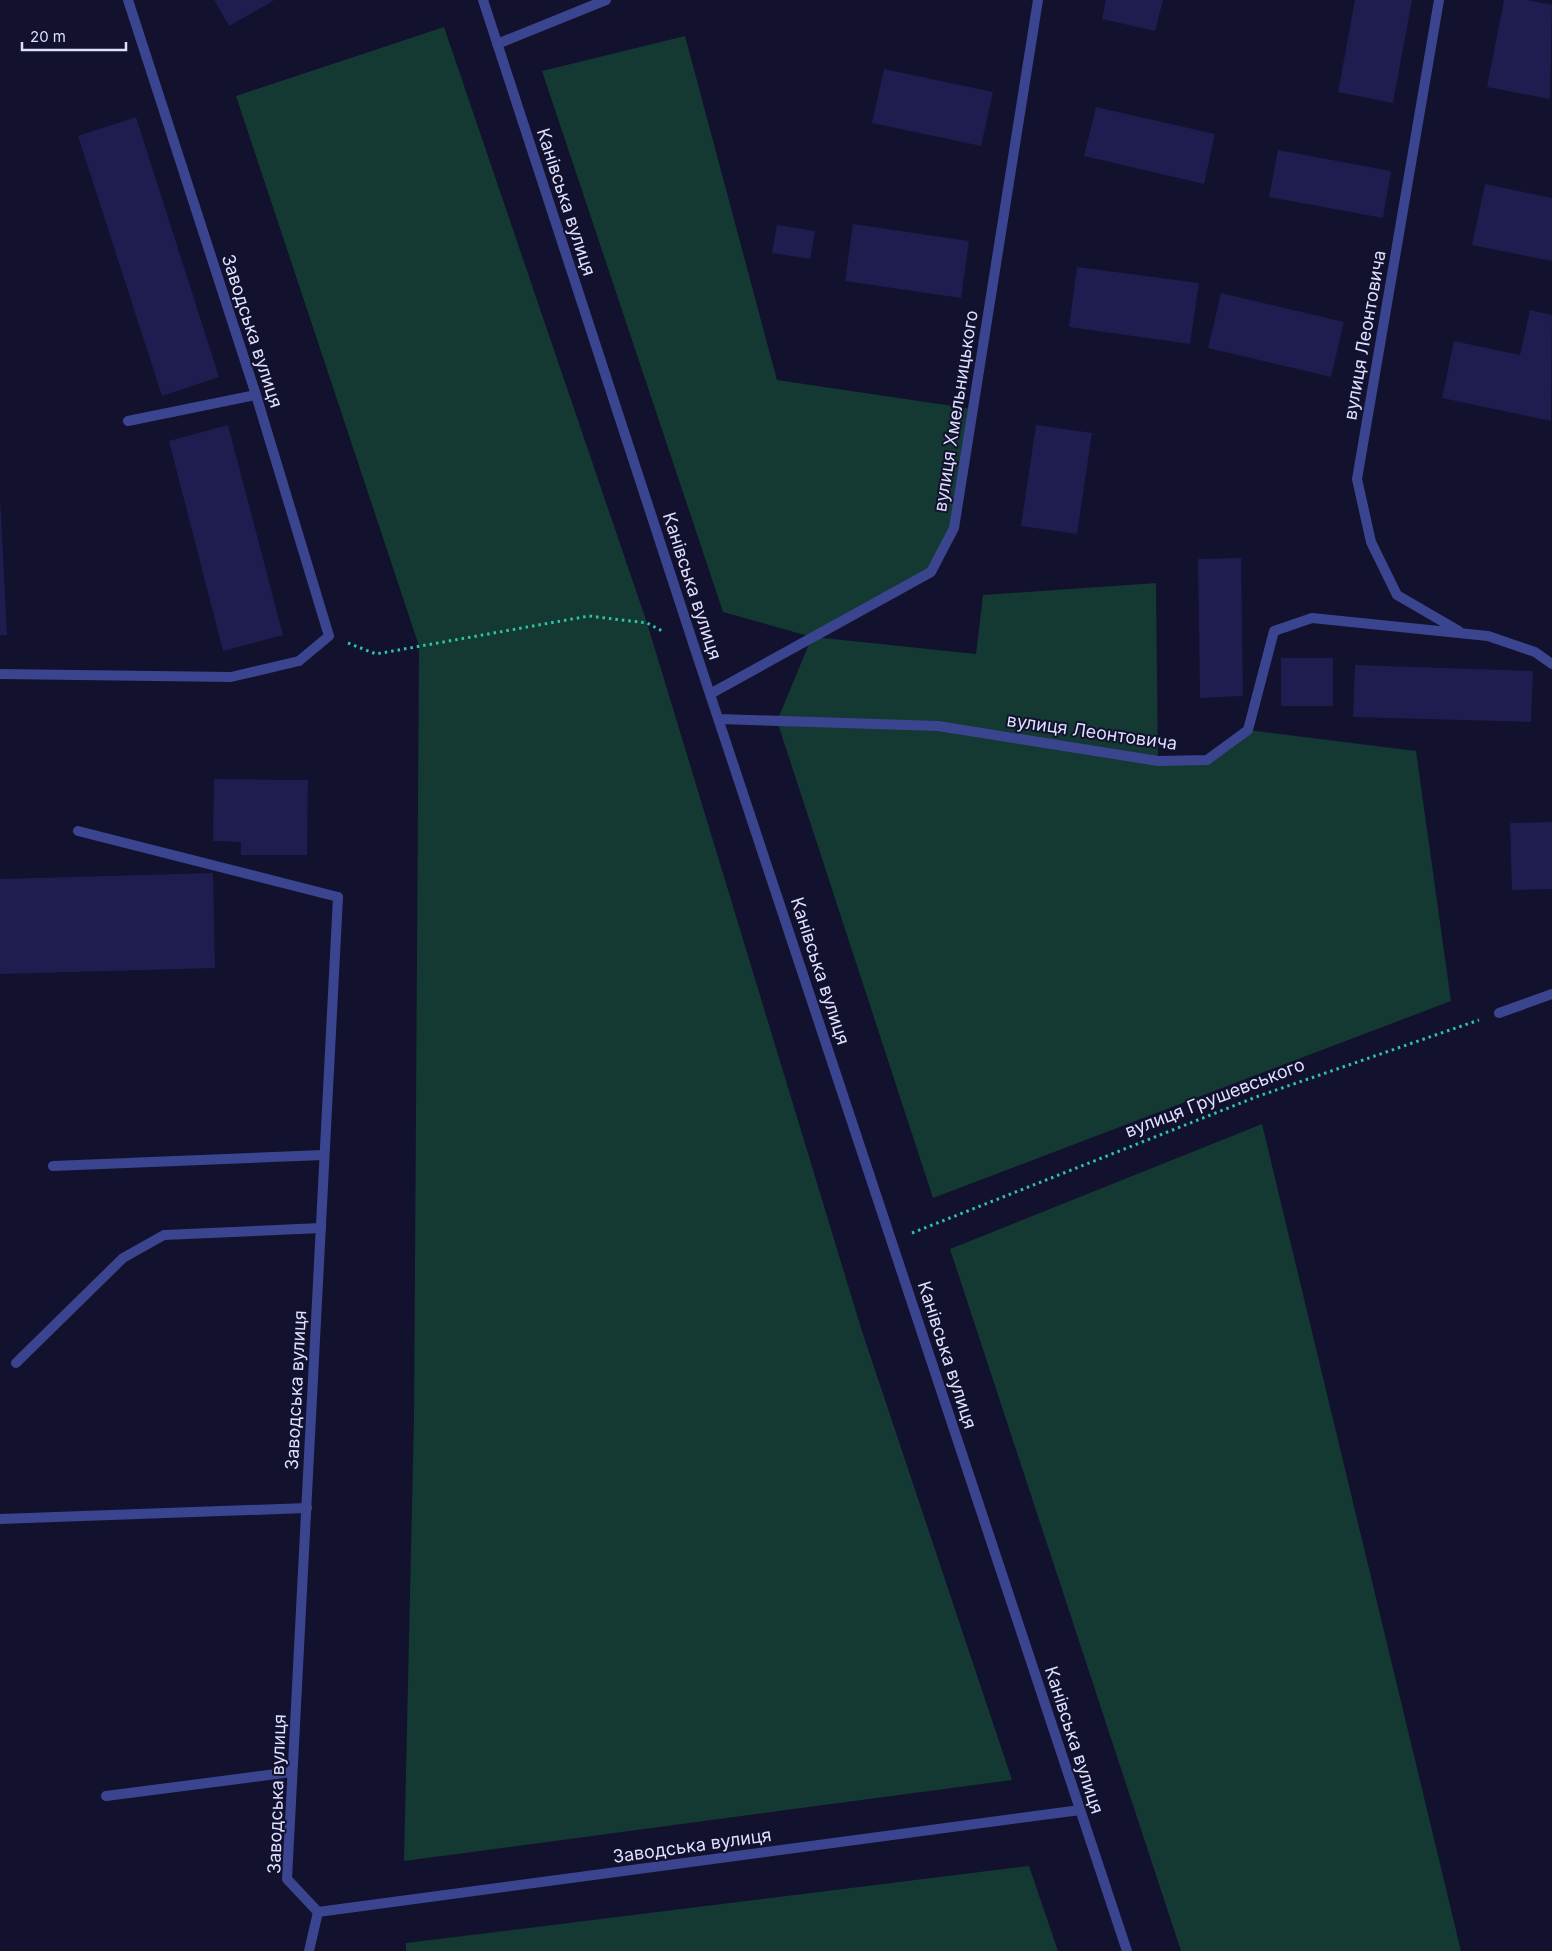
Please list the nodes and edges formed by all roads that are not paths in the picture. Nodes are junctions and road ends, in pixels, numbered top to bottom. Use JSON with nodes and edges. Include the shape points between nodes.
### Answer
{"nodes":[{"id":1,"x":128,"y":0,"type":"edge"},
{"id":2,"x":483,"y":0,"type":"edge"},
{"id":3,"x":606,"y":0,"type":"edge"},
{"id":4,"x":1038,"y":0,"type":"edge"},
{"id":5,"x":1439,"y":0,"type":"edge"},
{"id":6,"x":497,"y":44,"type":"junction"},
{"id":7,"x":256,"y":395,"type":"junction"},
{"id":8,"x":128,"y":420,"type":"dead end"},
{"id":9,"x":1462,"y":633,"type":"junction"},
{"id":10,"x":1552,"y":664,"type":"edge"},
{"id":11,"x":0,"y":674,"type":"edge"},
{"id":12,"x":710,"y":694,"type":"junction"},
{"id":13,"x":719,"y":719,"type":"junction"},
{"id":14,"x":78,"y":830,"type":"dead end"},
{"id":15,"x":1552,"y":994,"type":"edge"},
{"id":16,"x":1499,"y":1012,"type":"road end"},
{"id":17,"x":324,"y":1156,"type":"junction"},
{"id":18,"x":53,"y":1166,"type":"dead end"},
{"id":19,"x":321,"y":1228,"type":"junction"},
{"id":20,"x":16,"y":1363,"type":"dead end"},
{"id":21,"x":306,"y":1508,"type":"junction"},
{"id":22,"x":0,"y":1519,"type":"edge"},
{"id":23,"x":292,"y":1772,"type":"junction"},
{"id":24,"x":106,"y":1796,"type":"dead end"},
{"id":25,"x":1080,"y":1810,"type":"junction"},
{"id":26,"x":318,"y":1912,"type":"junction"},
{"id":27,"x":309,"y":1951,"type":"edge"},
{"id":28,"x":1127,"y":1951,"type":"edge"}],
"edges":[{"from":1,"to":7,"type":"street","name":"Заводська вулиця"},
{"from":2,"to":6,"type":"street","name":"Канівська вулиця"},
{"from":3,"to":6,"type":"street"},
{"from":4,"to":12,"type":"street","name":"вулиця Хмельницького","via":[[954,528],[931,572]]},
{"from":5,"to":9,"type":"street","name":"вулиця Леонтовича","via":[[1356,479],[1371,542],[1397,595]]},
{"from":6,"to":12,"type":"street","name":"Канівська вулиця"},
{"from":7,"to":8,"type":"street"},
{"from":7,"to":11,"type":"street","name":"Заводська вулиця","via":[[329,636],[299,661],[231,677]]},
{"from":9,"to":10,"type":"street","name":"вулиця Леонтовича","via":[[1488,636],[1535,652]]},
{"from":9,"to":13,"type":"street","name":"вулиця Леонтовича","via":[[1312,618],[1274,631],[1248,730],[1207,760],[1158,761],[938,726]]},
{"from":12,"to":13,"type":"street","name":"Канівська вулиця"},
{"from":13,"to":25,"type":"street","name":"Канівська вулиця"},
{"from":14,"to":17,"type":"street","name":"Заводська вулиця","via":[[338,897]]},
{"from":15,"to":16,"type":"street"},
{"from":17,"to":18,"type":"street"},
{"from":17,"to":19,"type":"street","name":"Заводська вулиця"},
{"from":19,"to":20,"type":"street","via":[[164,1235],[123,1258]]},
{"from":19,"to":21,"type":"street","name":"Заводська вулиця"},
{"from":21,"to":22,"type":"street"},
{"from":21,"to":23,"type":"street","name":"Заводська вулиця"},
{"from":23,"to":24,"type":"street"},
{"from":23,"to":26,"type":"street","name":"Заводська вулиця","via":[[287,1879]]},
{"from":25,"to":26,"type":"street","name":"Заводська вулиця"},
{"from":25,"to":28,"type":"street","name":"Канівська вулиця"},
{"from":26,"to":27,"type":"street"}]}
